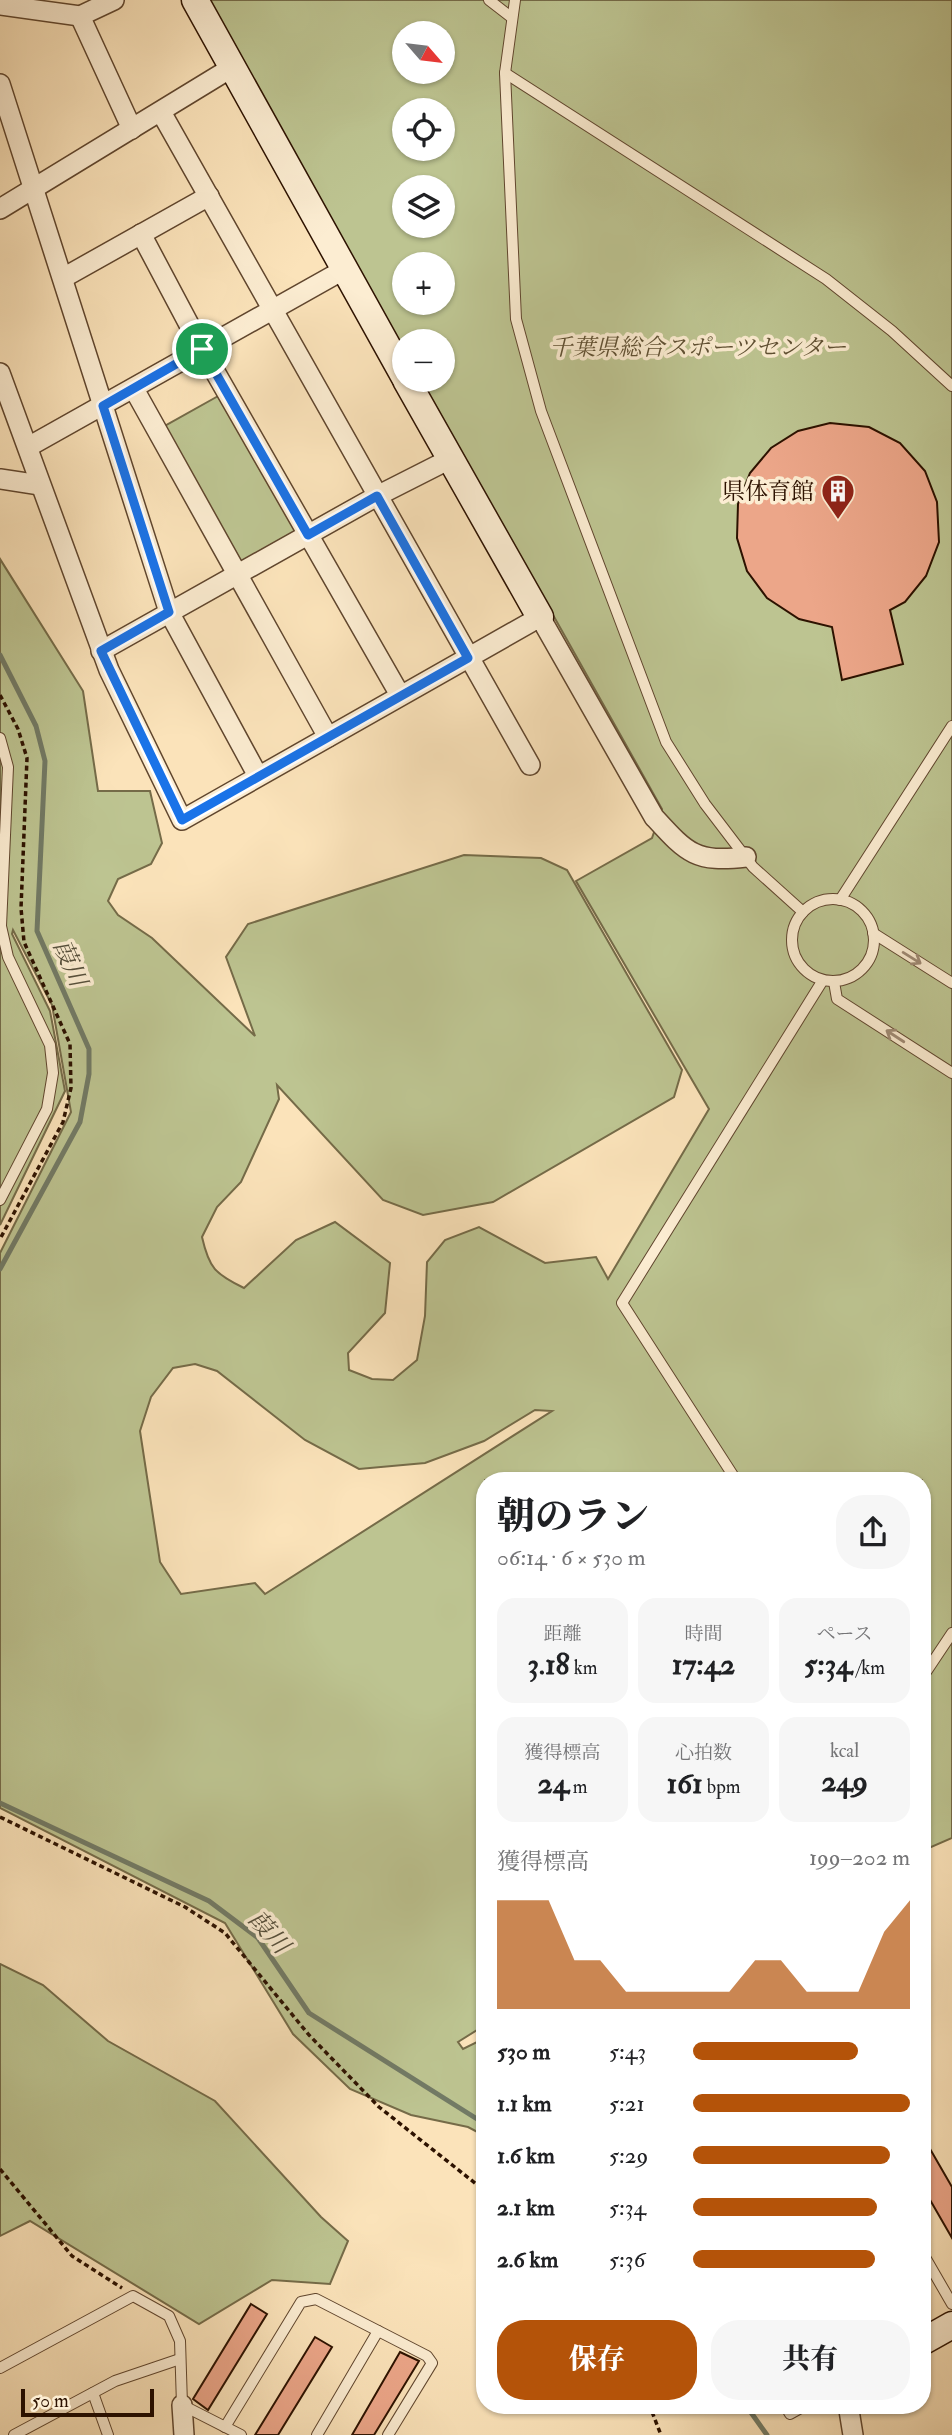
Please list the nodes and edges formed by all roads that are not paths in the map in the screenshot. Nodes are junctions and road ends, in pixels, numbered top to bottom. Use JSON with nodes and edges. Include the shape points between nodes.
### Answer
{"nodes":[{"id":1,"x":114,"y":0,"type":"edge"},
{"id":2,"x":195,"y":0,"type":"edge"},
{"id":3,"x":489,"y":0,"type":"edge"},
{"id":4,"x":514,"y":0,"type":"edge"},
{"id":5,"x":0,"y":5,"type":"edge"},
{"id":6,"x":80,"y":16,"type":"junction"},
{"id":7,"x":511,"y":17,"type":"junction"},
{"id":8,"x":232,"y":68,"type":"junction"},
{"id":9,"x":505,"y":73,"type":"junction"},
{"id":10,"x":0,"y":84,"type":"edge"},
{"id":11,"x":161,"y":112,"type":"junction"},
{"id":12,"x":132,"y":129,"type":"junction"},
{"id":13,"x":32,"y":191,"type":"junction"},
{"id":14,"x":209,"y":196,"type":"junction"},
{"id":15,"x":0,"y":209,"type":"edge"},
{"id":16,"x":141,"y":234,"type":"junction"},
{"id":17,"x":345,"y":269,"type":"junction"},
{"id":18,"x":63,"y":278,"type":"junction"},
{"id":19,"x":272,"y":310,"type":"junction"},
{"id":20,"x":202,"y":349,"type":"junction"},
{"id":21,"x":392,"y":354,"type":"edge"},
{"id":22,"x":0,"y":373,"type":"edge"},
{"id":23,"x":952,"y":386,"type":"edge"},
{"id":24,"x":134,"y":389,"type":"junction"},
{"id":25,"x":413,"y":392,"type":"edge"},
{"id":26,"x":103,"y":406,"type":"junction"},
{"id":27,"x":28,"y":447,"type":"junction"},
{"id":28,"x":450,"y":459,"type":"junction"},
{"id":29,"x":0,"y":479,"type":"edge"},
{"id":30,"x":40,"y":485,"type":"junction"},
{"id":31,"x":377,"y":496,"type":"junction"},
{"id":32,"x":308,"y":535,"type":"junction"},
{"id":33,"x":239,"y":575,"type":"junction"},
{"id":34,"x":169,"y":612,"type":"junction"},
{"id":35,"x":540,"y":617,"type":"junction"},
{"id":36,"x":101,"y":651,"type":"junction"},
{"id":37,"x":468,"y":658,"type":"junction"},
{"id":38,"x":400,"y":695,"type":"junction"},
{"id":39,"x":952,"y":726,"type":"edge"},
{"id":40,"x":328,"y":737,"type":"junction"},
{"id":41,"x":0,"y":738,"type":"edge"},
{"id":42,"x":530,"y":765,"type":"dead end"},
{"id":43,"x":258,"y":776,"type":"junction"},
{"id":44,"x":746,"y":857,"type":"junction"},
{"id":45,"x":840,"y":900,"type":"junction"},
{"id":46,"x":803,"y":912,"type":"junction"},
{"id":47,"x":873,"y":933,"type":"junction"},
{"id":48,"x":829,"y":981,"type":"junction"},
{"id":49,"x":952,"y":984,"type":"edge"},
{"id":50,"x":952,"y":1073,"type":"edge"},
{"id":51,"x":0,"y":1200,"type":"edge"},
{"id":52,"x":731,"y":1472,"type":"edge"},
{"id":53,"x":952,"y":1633,"type":"edge"},
{"id":54,"x":931,"y":1664,"type":"edge"},
{"id":55,"x":931,"y":2274,"type":"edge"},
{"id":56,"x":951,"y":2324,"type":"edge"},
{"id":57,"x":378,"y":2331,"type":"junction"},
{"id":58,"x":931,"y":2336,"type":"edge"},
{"id":59,"x":180,"y":2359,"type":"junction"},
{"id":60,"x":0,"y":2368,"type":"edge"},
{"id":61,"x":93,"y":2393,"type":"junction"},
{"id":62,"x":182,"y":2404,"type":"junction"},
{"id":63,"x":850,"y":2414,"type":"edge"},
{"id":64,"x":225,"y":2427,"type":"junction"},
{"id":65,"x":14,"y":2435,"type":"edge"},
{"id":66,"x":108,"y":2435,"type":"edge"},
{"id":67,"x":184,"y":2435,"type":"edge"},
{"id":68,"x":240,"y":2435,"type":"edge"},
{"id":69,"x":317,"y":2435,"type":"edge"},
{"id":70,"x":388,"y":2435,"type":"edge"},
{"id":71,"x":853,"y":2435,"type":"edge"}],
"edges":[{"from":1,"to":6,"type":"street"},
{"from":2,"to":8,"type":"street"},
{"from":3,"to":7,"type":"lane"},
{"from":4,"to":7,"type":"lane"},
{"from":5,"to":6,"type":"street"},
{"from":6,"to":12,"type":"street"},
{"from":7,"to":9,"type":"lane"},
{"from":8,"to":11,"type":"street"},
{"from":8,"to":17,"type":"street"},
{"from":9,"to":23,"type":"lane","via":[[826,279]]},
{"from":9,"to":44,"type":"lane","via":[[516,319],[541,411],[666,742]]},
{"from":10,"to":13,"type":"street"},
{"from":11,"to":12,"type":"street"},
{"from":11,"to":14,"type":"street"},
{"from":12,"to":13,"type":"street"},
{"from":13,"to":15,"type":"street"},
{"from":13,"to":18,"type":"street"},
{"from":14,"to":16,"type":"street"},
{"from":14,"to":19,"type":"street"},
{"from":16,"to":18,"type":"street"},
{"from":16,"to":20,"type":"street"},
{"from":17,"to":19,"type":"street"},
{"from":17,"to":21,"type":"street"},
{"from":18,"to":26,"type":"street"},
{"from":19,"to":20,"type":"street"},
{"from":19,"to":31,"type":"street"},
{"from":20,"to":24,"type":"street"},
{"from":20,"to":32,"type":"street"},
{"from":22,"to":27,"type":"street"},
{"from":24,"to":26,"type":"street"},
{"from":24,"to":33,"type":"street"},
{"from":25,"to":28,"type":"street"},
{"from":26,"to":27,"type":"street"},
{"from":26,"to":34,"type":"street"},
{"from":27,"to":30,"type":"street"},
{"from":28,"to":31,"type":"street"},
{"from":28,"to":35,"type":"street"},
{"from":29,"to":30,"type":"street"},
{"from":30,"to":36,"type":"street"},
{"from":31,"to":32,"type":"street"},
{"from":31,"to":37,"type":"street"},
{"from":32,"to":33,"type":"street"},
{"from":32,"to":38,"type":"street"},
{"from":33,"to":34,"type":"street"},
{"from":33,"to":40,"type":"street"},
{"from":34,"to":36,"type":"street"},
{"from":34,"to":43,"type":"street"},
{"from":35,"to":37,"type":"street"},
{"from":35,"to":44,"type":"street","via":[[654,817],[678,843],[701,858]]},
{"from":36,"to":43,"type":"street","via":[[182,820]]},
{"from":37,"to":38,"type":"street"},
{"from":37,"to":42,"type":"street"},
{"from":38,"to":40,"type":"street"},
{"from":39,"to":45,"type":"lane"},
{"from":40,"to":43,"type":"street"},
{"from":41,"to":51,"type":"lane","via":[[8,767],[1,926],[8,957],[50,1045],[53,1073],[47,1109]]},
{"from":44,"to":46,"type":"lane"},
{"from":45,"to":46,"type":"lane","via":[[824,900]]},
{"from":45,"to":47,"type":"lane","via":[[860,909]]},
{"from":46,"to":48,"type":"lane","via":[[793,931],[798,963]]},
{"from":47,"to":48,"type":"lane","via":[[866,965],[854,976]]},
{"from":47,"to":49,"type":"lane","one_way":true},
{"from":50,"to":48,"type":"lane","one_way":true,"via":[[837,999]]},
{"from":48,"to":52,"type":"lane","via":[[622,1303]]},
{"from":53,"to":54,"type":"lane"},
{"from":55,"to":56,"type":"lane"},
{"from":56,"to":58,"type":"street"},
{"from":57,"to":64,"type":"lane","via":[[316,2299],[302,2302]]},
{"from":57,"to":69,"type":"lane"},
{"from":57,"to":70,"type":"lane","via":[[432,2363]]},
{"from":59,"to":60,"type":"lane","via":[[180,2341],[169,2316],[133,2296]]},
{"from":59,"to":61,"type":"lane","via":[[136,2372]]},
{"from":59,"to":62,"type":"lane"},
{"from":61,"to":65,"type":"lane"},
{"from":61,"to":66,"type":"lane"},
{"from":62,"to":64,"type":"lane"},
{"from":62,"to":67,"type":"street"},
{"from":63,"to":71,"type":"street"},
{"from":64,"to":68,"type":"lane"}]}
